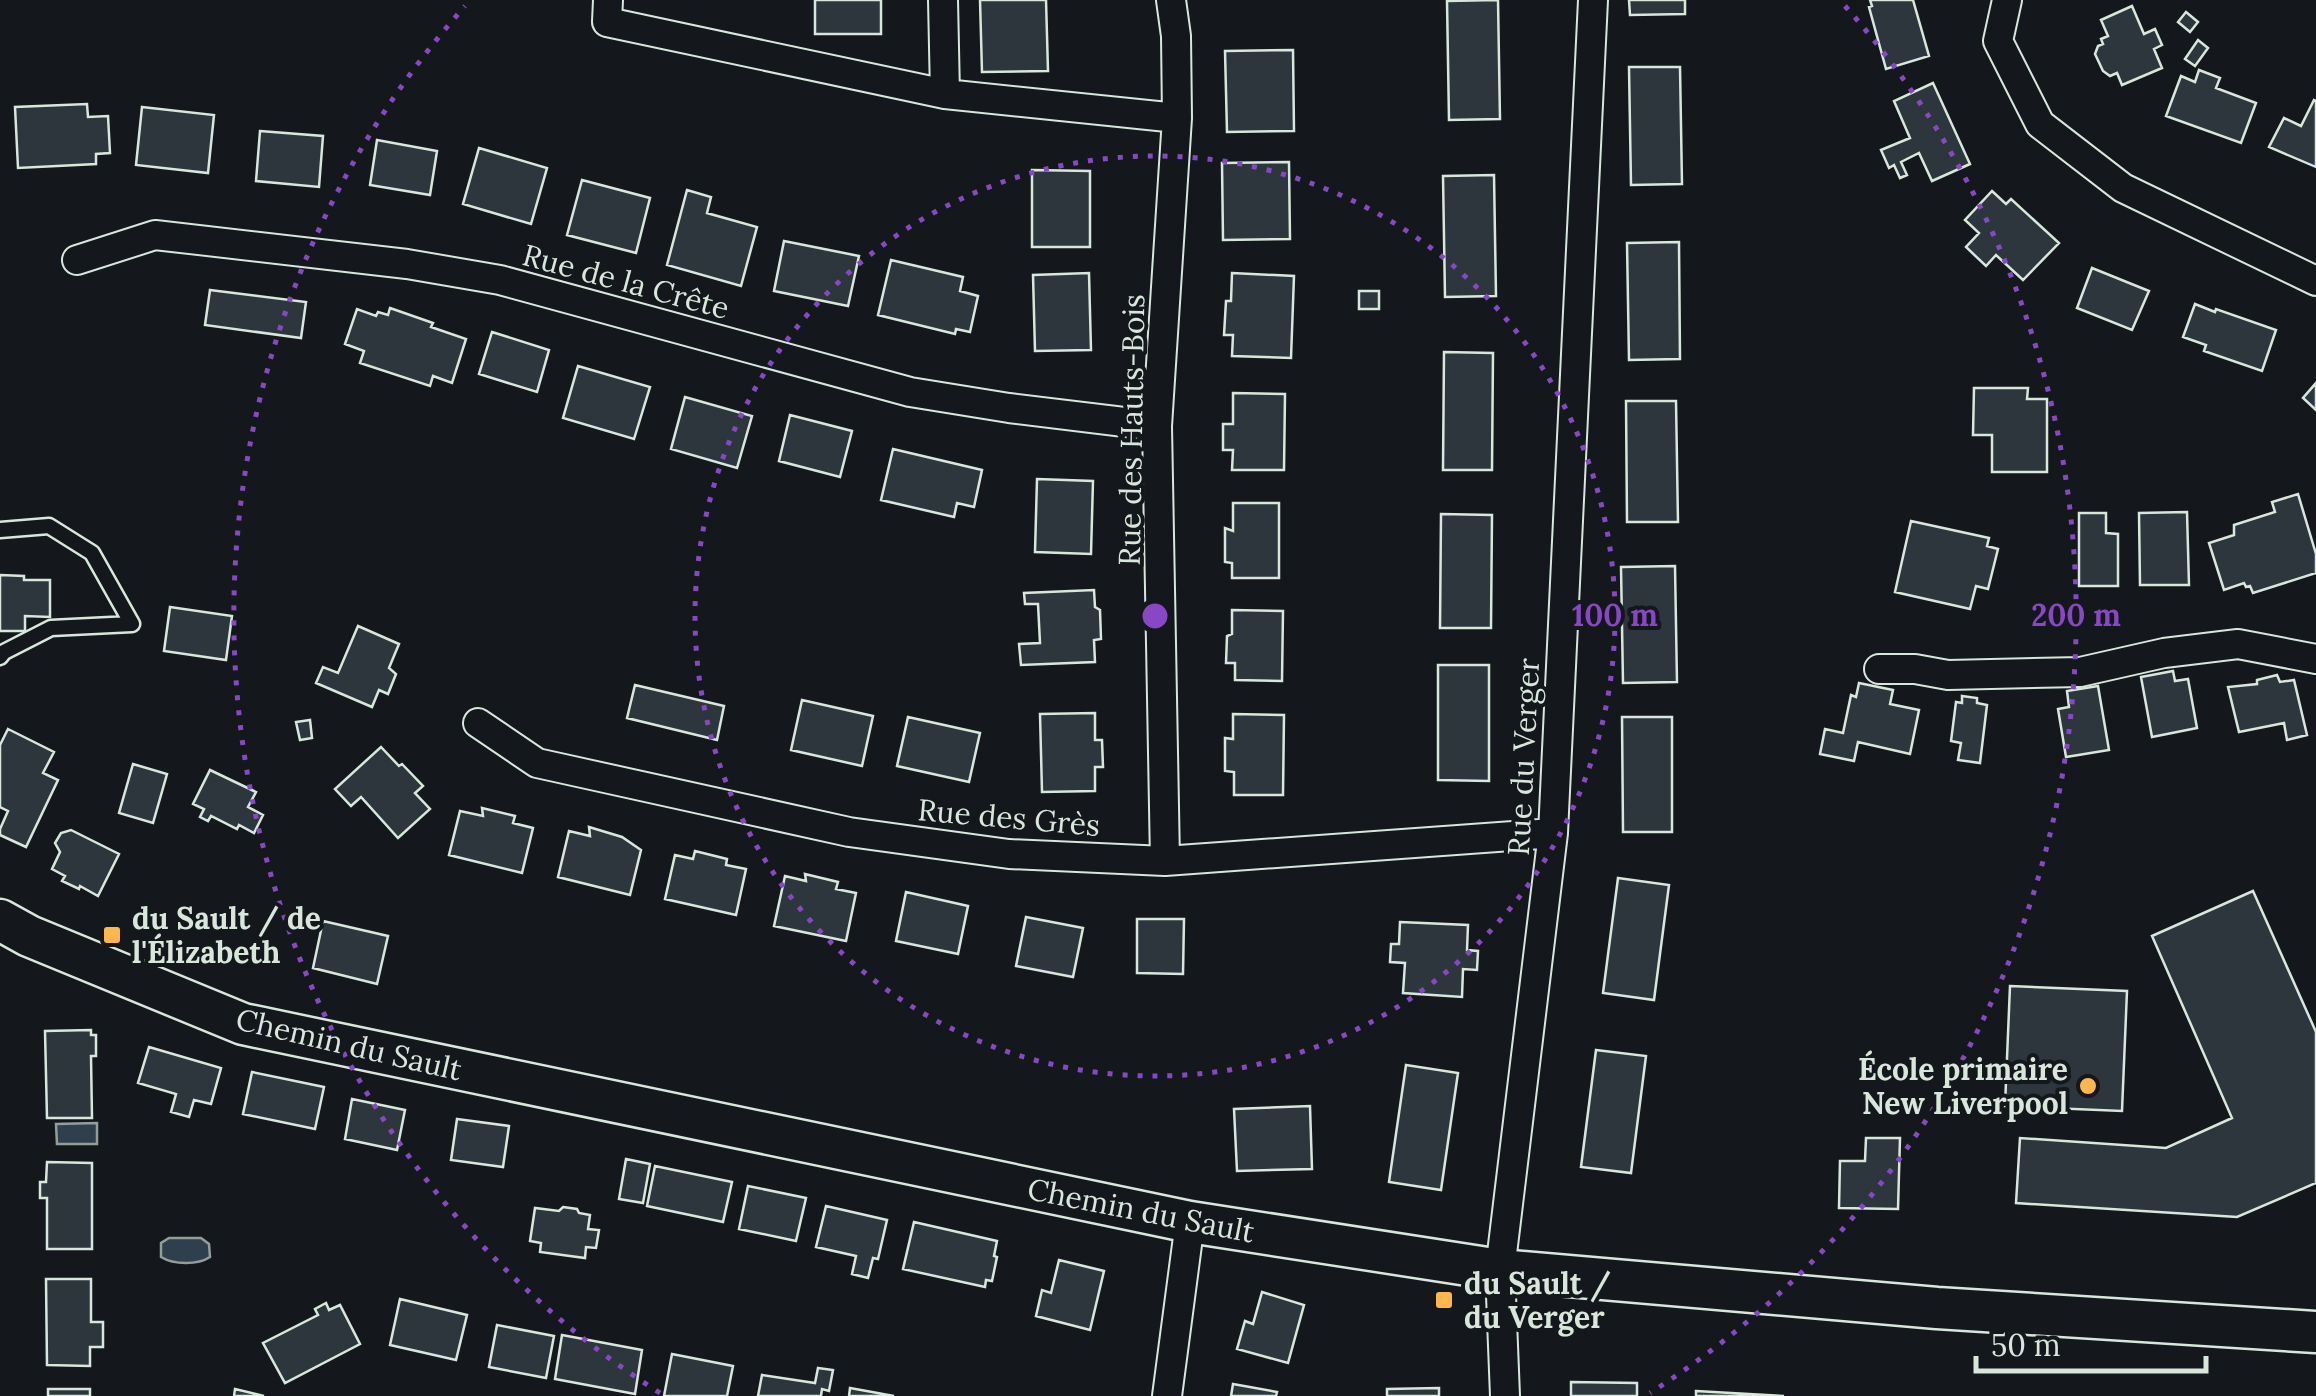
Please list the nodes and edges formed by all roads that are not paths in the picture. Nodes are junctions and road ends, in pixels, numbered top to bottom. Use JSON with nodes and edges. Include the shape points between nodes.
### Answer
{"nodes":[{"id":1,"x":608,"y":0,"type":"edge"},
{"id":2,"x":944,"y":0,"type":"edge"},
{"id":3,"x":1172,"y":0,"type":"edge"},
{"id":4,"x":1592,"y":0,"type":"edge"},
{"id":5,"x":2006,"y":0,"type":"edge"},
{"id":6,"x":945,"y":94,"type":"junction"},
{"id":7,"x":1178,"y":118,"type":"junction"},
{"id":8,"x":76,"y":260,"type":"dead end"},
{"id":9,"x":2316,"y":281,"type":"edge"},
{"id":10,"x":1157,"y":426,"type":"junction"},
{"id":11,"x":0,"y":530,"type":"edge"},
{"id":12,"x":0,"y":657,"type":"edge"},
{"id":13,"x":2316,"y":660,"type":"edge"},
{"id":14,"x":1879,"y":668,"type":"dead end"},
{"id":15,"x":478,"y":723,"type":"dead end"},
{"id":16,"x":1553,"y":833,"type":"junction"},
{"id":17,"x":1165,"y":861,"type":"junction"},
{"id":18,"x":0,"y":920,"type":"edge"},
{"id":19,"x":1190,"y":1222,"type":"junction"},
{"id":20,"x":1500,"y":1270,"type":"junction"},
{"id":21,"x":2316,"y":1332,"type":"edge"},
{"id":22,"x":1167,"y":1396,"type":"edge"},
{"id":23,"x":1504,"y":1396,"type":"edge"}],
"edges":[{"from":1,"to":6,"type":"street","via":[[607,22]]},
{"from":2,"to":6,"type":"street"},
{"from":3,"to":7,"type":"street","name":"Rue des Hauts-Bois"},
{"from":4,"to":16,"type":"street","name":"Rue du Verger"},
{"from":5,"to":9,"type":"street","via":[[1998,40],[2040,124],[2123,188]]},
{"from":6,"to":7,"type":"street"},
{"from":7,"to":10,"type":"street","name":"Rue des Hauts-Bois"},
{"from":8,"to":10,"type":"street","name":"Rue de la Crête","via":[[155,235],[407,264],[500,280],[910,392]]},
{"from":10,"to":17,"type":"street","name":"Rue des Hauts-Bois"},
{"from":11,"to":12,"type":"lane","via":[[49,526],[92,554],[132,624],[51,628]]},
{"from":13,"to":14,"type":"street","via":[[2238,644],[2080,672],[1948,676]]},
{"from":15,"to":17,"type":"street","name":"Rue des Grès","via":[[537,763],[849,832],[1009,854]]},
{"from":16,"to":17,"type":"street","name":"Rue des Grès"},
{"from":16,"to":20,"type":"street","name":"Rue du Verger"},
{"from":18,"to":19,"type":"street","name":"Chemin du Sault","via":[[243,1024]]},
{"from":19,"to":20,"type":"street","name":"Chemin du Sault"},
{"from":19,"to":22,"type":"street"},
{"from":20,"to":21,"type":"street","name":"Chemin du Sault"},
{"from":20,"to":23,"type":"street","name":"Rue du Verger"}]}
